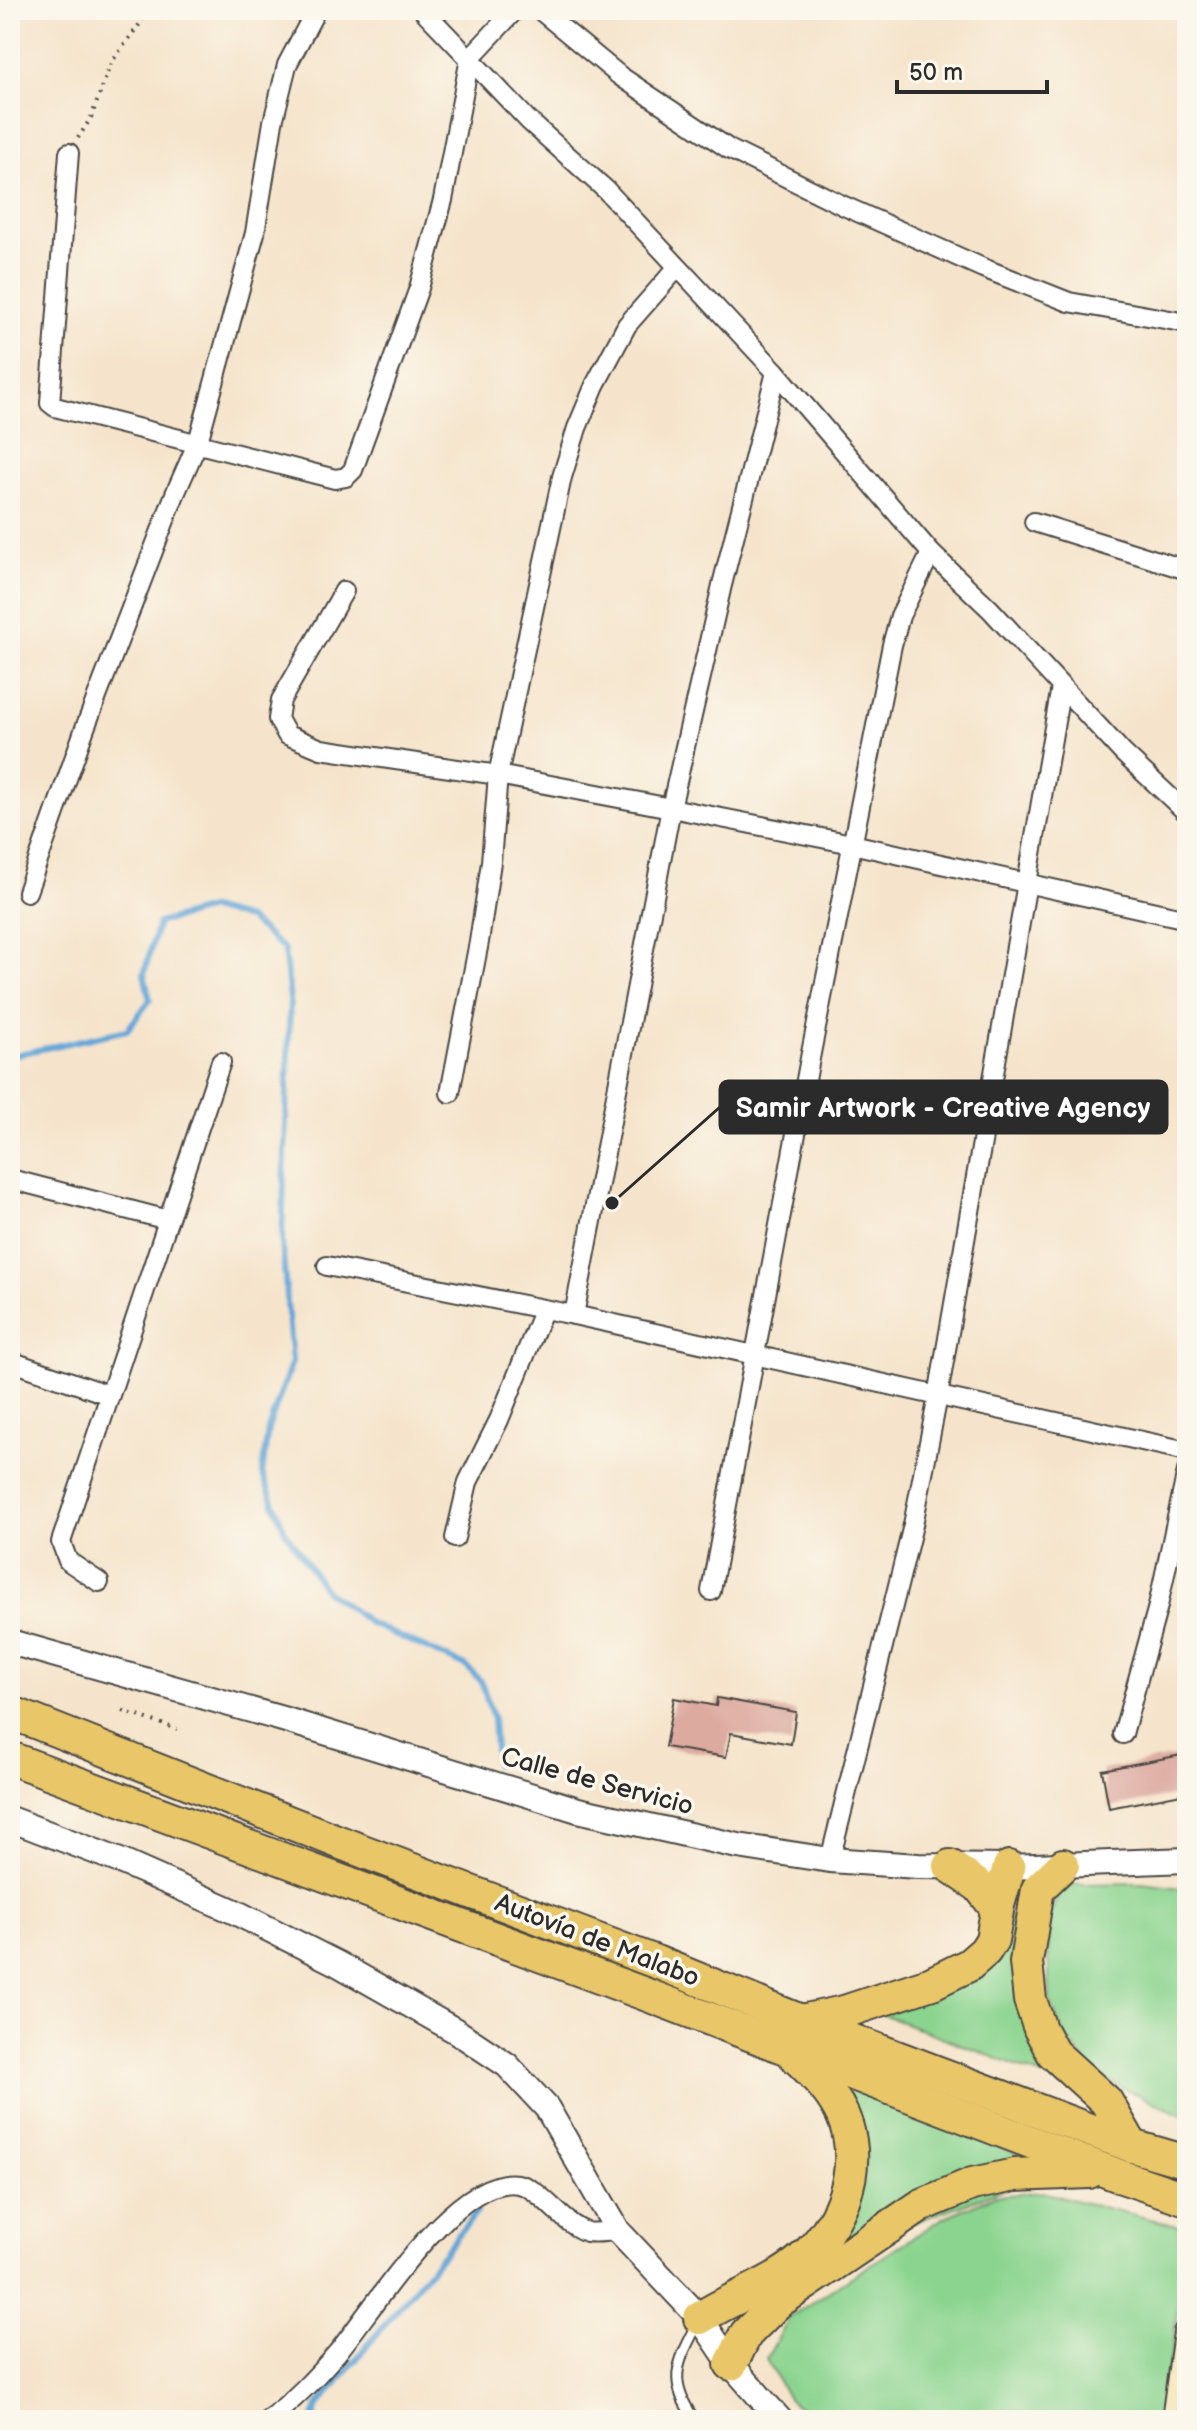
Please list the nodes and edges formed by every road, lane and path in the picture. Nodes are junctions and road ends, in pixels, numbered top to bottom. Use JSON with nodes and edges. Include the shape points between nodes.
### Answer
{"nodes":[{"id":1,"x":150,"y":10,"type":"edge"},
{"id":2,"x":316,"y":10,"type":"edge"},
{"id":3,"x":423,"y":10,"type":"edge"},
{"id":4,"x":515,"y":10,"type":"edge"},
{"id":5,"x":540,"y":10,"type":"edge"},
{"id":6,"x":470,"y":58,"type":"junction"},
{"id":7,"x":69,"y":153,"type":"joint"},
{"id":8,"x":677,"y":268,"type":"junction"},
{"id":9,"x":1187,"y":323,"type":"edge"},
{"id":10,"x":776,"y":372,"type":"junction"},
{"id":11,"x":198,"y":442,"type":"junction"},
{"id":12,"x":1034,"y":522,"type":"dead end"},
{"id":13,"x":931,"y":553,"type":"junction"},
{"id":14,"x":1187,"y":570,"type":"edge"},
{"id":15,"x":344,"y":591,"type":"dead end"},
{"id":16,"x":1061,"y":687,"type":"junction"},
{"id":17,"x":498,"y":775,"type":"junction"},
{"id":18,"x":671,"y":808,"type":"junction"},
{"id":19,"x":1187,"y":813,"type":"edge"},
{"id":20,"x":852,"y":844,"type":"junction"},
{"id":21,"x":1027,"y":884,"type":"junction"},
{"id":22,"x":27,"y":892,"type":"dead end"},
{"id":23,"x":1187,"y":919,"type":"edge"},
{"id":24,"x":221,"y":1062,"type":"dead end"},
{"id":25,"x":450,"y":1093,"type":"dead end"},
{"id":26,"x":10,"y":1179,"type":"edge"},
{"id":27,"x":168,"y":1220,"type":"junction"},
{"id":28,"x":327,"y":1266,"type":"dead end"},
{"id":29,"x":543,"y":1311,"type":"junction"},
{"id":30,"x":574,"y":1315,"type":"junction"},
{"id":31,"x":753,"y":1357,"type":"junction"},
{"id":32,"x":10,"y":1361,"type":"edge"},
{"id":33,"x":109,"y":1395,"type":"junction"},
{"id":34,"x":938,"y":1396,"type":"junction"},
{"id":35,"x":1187,"y":1451,"type":"edge"},
{"id":36,"x":1187,"y":1471,"type":"edge"},
{"id":37,"x":455,"y":1538,"type":"dead end"},
{"id":38,"x":99,"y":1582,"type":"dead end"},
{"id":39,"x":711,"y":1591,"type":"dead end"},
{"id":40,"x":10,"y":1642,"type":"edge"},
{"id":41,"x":123,"y":1711,"type":"dead end"},
{"id":42,"x":10,"y":1712,"type":"edge"},
{"id":43,"x":177,"y":1729,"type":"dead end"},
{"id":44,"x":1123,"y":1734,"type":"dead end"},
{"id":45,"x":10,"y":1758,"type":"edge"},
{"id":46,"x":10,"y":1819,"type":"edge"},
{"id":47,"x":830,"y":1860,"type":"junction"},
{"id":48,"x":1187,"y":1860,"type":"edge"},
{"id":49,"x":1063,"y":1865,"type":"junction"},
{"id":50,"x":950,"y":1866,"type":"junction"},
{"id":51,"x":1009,"y":1867,"type":"junction"},
{"id":52,"x":997,"y":1909,"type":"junction"},
{"id":53,"x":794,"y":2035,"type":"junction"},
{"id":54,"x":1132,"y":2146,"type":"junction"},
{"id":55,"x":1187,"y":2162,"type":"edge"},
{"id":56,"x":1122,"y":2177,"type":"junction"},
{"id":57,"x":1187,"y":2199,"type":"edge"},
{"id":58,"x":618,"y":2231,"type":"junction"},
{"id":59,"x":700,"y":2318,"type":"junction"},
{"id":60,"x":1186,"y":2347,"type":"edge"},
{"id":61,"x":731,"y":2364,"type":"junction"},
{"id":62,"x":267,"y":2420,"type":"edge"},
{"id":63,"x":695,"y":2420,"type":"edge"},
{"id":64,"x":780,"y":2420,"type":"edge"},
{"id":65,"x":1175,"y":2420,"type":"edge"}],
"edges":[{"from":1,"to":7,"type":"path","via":[[111,63],[91,118]]},
{"from":2,"to":11,"type":"street","via":[[287,65],[255,233]]},
{"from":3,"to":6,"type":"street"},
{"from":4,"to":6,"type":"street"},
{"from":5,"to":9,"type":"street","via":[[620,76],[729,149],[842,205],[1069,302]]},
{"from":6,"to":8,"type":"street","via":[[529,121],[606,190]]},
{"from":6,"to":11,"type":"street","via":[[443,200],[419,288],[353,470],[335,479]]},
{"from":7,"to":11,"type":"street","via":[[50,403]]},
{"from":8,"to":10,"type":"street"},
{"from":8,"to":17,"type":"street","via":[[627,325],[577,428]]},
{"from":10,"to":13,"type":"street"},
{"from":10,"to":18,"type":"street"},
{"from":11,"to":22,"type":"street","via":[[85,728]]},
{"from":12,"to":14,"type":"street"},
{"from":13,"to":16,"type":"street"},
{"from":13,"to":20,"type":"street","via":[[892,645]]},
{"from":15,"to":17,"type":"street","via":[[281,700],[278,719],[287,735],[321,749]]},
{"from":16,"to":19,"type":"street"},
{"from":16,"to":21,"type":"street"},
{"from":17,"to":18,"type":"street"},
{"from":17,"to":25,"type":"street","via":[[481,929]]},
{"from":18,"to":20,"type":"street"},
{"from":18,"to":30,"type":"street"},
{"from":20,"to":21,"type":"street"},
{"from":20,"to":31,"type":"street"},
{"from":21,"to":23,"type":"street"},
{"from":21,"to":34,"type":"street"},
{"from":24,"to":27,"type":"street"},
{"from":26,"to":27,"type":"street"},
{"from":27,"to":33,"type":"street"},
{"from":28,"to":29,"type":"street"},
{"from":29,"to":30,"type":"street"},
{"from":29,"to":37,"type":"street","via":[[468,1482]]},
{"from":30,"to":31,"type":"street"},
{"from":31,"to":34,"type":"street"},
{"from":31,"to":39,"type":"street"},
{"from":32,"to":33,"type":"street"},
{"from":33,"to":38,"type":"street","via":[[61,1542],[68,1561]]},
{"from":34,"to":35,"type":"street"},
{"from":34,"to":47,"type":"street","via":[[913,1525]]},
{"from":36,"to":44,"type":"street"},
{"from":40,"to":47,"type":"street","name":"Calle de Servicio","via":[[578,1810],[738,1846]]},
{"from":41,"to":43,"type":"path"},
{"from":42,"to":53,"type":"highway","name":"Autovía de Malabo","via":[[656,1962]]},
{"from":45,"to":53,"type":"highway","name":"Autovía de Malabo"},
{"from":46,"to":58,"type":"street","via":[[233,1911],[375,1985],[507,2065],[547,2108]]},
{"from":47,"to":50,"type":"street","name":"Calle de Servicio"},
{"from":48,"to":49,"type":"street","name":"Calle de Servicio"},
{"from":49,"to":51,"type":"street","name":"Calle de Servicio"},
{"from":49,"to":54,"type":"highway","via":[[1038,1889],[1026,1962],[1030,2000],[1053,2053],[1106,2101]]},
{"from":50,"to":51,"type":"street","name":"Calle de Servicio"},
{"from":50,"to":52,"type":"highway","via":[[979,1886]]},
{"from":51,"to":52,"type":"highway"},
{"from":52,"to":53,"type":"highway","via":[[992,1940],[969,1965]]},
{"from":53,"to":54,"type":"highway","name":"Autovía de Malabo"},
{"from":53,"to":56,"type":"highway","name":"Autovía de Malabo"},
{"from":53,"to":59,"type":"highway","via":[[845,2121],[851,2149],[847,2189],[832,2227],[800,2261]]},
{"from":54,"to":55,"type":"highway","name":"Autovía de Malabo"},
{"from":56,"to":57,"type":"highway","name":"Autovía de Malabo"},
{"from":56,"to":61,"type":"highway","via":[[1034,2172],[972,2184],[938,2197],[778,2302],[746,2334]]},
{"from":58,"to":59,"type":"street"},
{"from":58,"to":62,"type":"street","via":[[588,2233],[519,2184],[490,2186],[464,2202],[402,2266],[339,2350],[292,2402]]},
{"from":59,"to":61,"type":"street"},
{"from":59,"to":63,"type":"lane","via":[[678,2361],[676,2382]]},
{"from":60,"to":65,"type":"main road"},
{"from":61,"to":64,"type":"street"}]}
